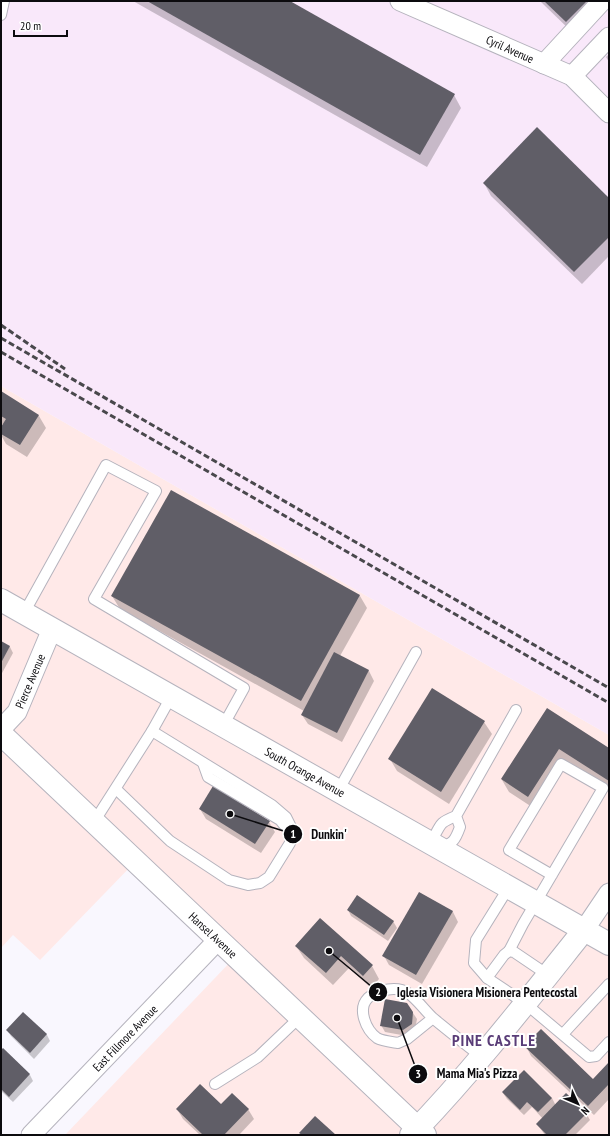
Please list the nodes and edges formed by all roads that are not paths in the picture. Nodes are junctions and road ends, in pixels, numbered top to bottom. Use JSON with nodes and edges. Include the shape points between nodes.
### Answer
{"nodes":[{"id":1,"x":4,"y":1,"type":"edge"},
{"id":2,"x":400,"y":1,"type":"edge"},
{"id":3,"x":602,"y":1,"type":"edge"},
{"id":4,"x":1,"y":16,"type":"edge"},
{"id":5,"x":609,"y":37,"type":"edge"},
{"id":6,"x":544,"y":64,"type":"junction"},
{"id":7,"x":572,"y":76,"type":"junction"},
{"id":8,"x":609,"y":113,"type":"edge"},
{"id":9,"x":1,"y":600,"type":"edge"},
{"id":10,"x":24,"y":613,"type":"junction"},
{"id":11,"x":52,"y":629,"type":"junction"},
{"id":12,"x":416,"y":652,"type":"dead end"},
{"id":13,"x":171,"y":697,"type":"junction"},
{"id":14,"x":516,"y":710,"type":"dead end"},
{"id":15,"x":223,"y":726,"type":"junction"},
{"id":16,"x":1,"y":729,"type":"edge"},
{"id":17,"x":152,"y":731,"type":"junction"},
{"id":18,"x":1,"y":734,"type":"edge"},
{"id":19,"x":116,"y":789,"type":"junction"},
{"id":20,"x":338,"y":791,"type":"junction"},
{"id":21,"x":456,"y":816,"type":"junction"},
{"id":22,"x":94,"y":822,"type":"junction"},
{"id":23,"x":440,"y":848,"type":"junction"},
{"id":24,"x":552,"y":874,"type":"junction"},
{"id":25,"x":509,"y":887,"type":"junction"},
{"id":26,"x":609,"y":893,"type":"edge"},
{"id":27,"x":536,"y":903,"type":"junction"},
{"id":28,"x":584,"y":930,"type":"junction"},
{"id":29,"x":218,"y":940,"type":"junction"},
{"id":30,"x":609,"y":944,"type":"edge"},
{"id":31,"x":509,"y":951,"type":"junction"},
{"id":32,"x":548,"y":975,"type":"junction"},
{"id":33,"x":488,"y":978,"type":"junction"},
{"id":34,"x":609,"y":984,"type":"edge"},
{"id":35,"x":526,"y":1004,"type":"junction"},
{"id":36,"x":300,"y":1017,"type":"junction"},
{"id":37,"x":434,"y":1018,"type":"junction"},
{"id":38,"x":563,"y":1034,"type":"junction"},
{"id":39,"x":609,"y":1042,"type":"edge"},
{"id":40,"x":482,"y":1057,"type":"junction"},
{"id":41,"x":215,"y":1084,"type":"dead end"},
{"id":42,"x":418,"y":1133,"type":"edge"},
{"id":43,"x":31,"y":1135,"type":"edge"}],
"edges":[{"from":1,"to":4,"type":"lane"},
{"from":2,"to":6,"type":"street","name":"Cyril Avenue"},
{"from":3,"to":6,"type":"street"},
{"from":5,"to":7,"type":"street"},
{"from":6,"to":7,"type":"street","name":"Cyril Avenue"},
{"from":7,"to":8,"type":"street","name":"Cyril Avenue"},
{"from":9,"to":10,"type":"main road","name":"South Orange Avenue"},
{"from":10,"to":11,"type":"main road","name":"South Orange Avenue"},
{"from":10,"to":15,"type":"lane","via":[[106,466],[156,491],[94,599],[244,688]]},
{"from":11,"to":13,"type":"main road","name":"South Orange Avenue"},
{"from":11,"to":16,"type":"street","name":"Pierce Avenue","via":[[17,712]]},
{"from":12,"to":20,"type":"lane"},
{"from":13,"to":15,"type":"main road","name":"South Orange Avenue"},
{"from":13,"to":17,"type":"lane"},
{"from":14,"to":21,"type":"lane"},
{"from":15,"to":20,"type":"main road","name":"South Orange Avenue"},
{"from":17,"to":19,"type":"lane"},
{"from":17,"to":19,"type":"lane","via":[[272,805],[286,817],[291,827],[290,843],[269,878],[248,885],[229,880],[170,841]]},
{"from":18,"to":22,"type":"main road","name":"Hansel Avenue"},
{"from":19,"to":22,"type":"lane"},
{"from":20,"to":23,"type":"main road","name":"South Orange Avenue"},
{"from":21,"to":23,"type":"lane","via":[[460,827],[452,844]]},
{"from":21,"to":23,"type":"lane","via":[[443,822],[434,837]]},
{"from":22,"to":29,"type":"main road","name":"Hansel Avenue"},
{"from":23,"to":25,"type":"main road","name":"South Orange Avenue"},
{"from":24,"to":24,"type":"lane","via":[[604,788],[561,764],[509,850]]},
{"from":24,"to":27,"type":"lane"},
{"from":25,"to":27,"type":"main road","name":"South Orange Avenue"},
{"from":25,"to":33,"type":"lane","via":[[476,940],[474,963]]},
{"from":26,"to":28,"type":"street"},
{"from":27,"to":28,"type":"main road","name":"South Orange Avenue"},
{"from":27,"to":31,"type":"lane"},
{"from":28,"to":30,"type":"main road","name":"South Orange Avenue"},
{"from":28,"to":32,"type":"main road"},
{"from":29,"to":36,"type":"main road","name":"Hansel Avenue"},
{"from":29,"to":43,"type":"street","name":"East Fillmore Avenue"},
{"from":31,"to":32,"type":"lane"},
{"from":31,"to":33,"type":"lane"},
{"from":32,"to":35,"type":"main road"},
{"from":33,"to":35,"type":"lane"},
{"from":34,"to":38,"type":"lane"},
{"from":35,"to":38,"type":"lane"},
{"from":35,"to":40,"type":"main road"},
{"from":36,"to":41,"type":"lane","via":[[258,1057]]},
{"from":36,"to":42,"type":"main road","name":"Hansel Avenue"},
{"from":37,"to":37,"type":"lane","via":[[408,993],[394,988],[368,998],[364,1006],[363,1018],[378,1038],[398,1043]]},
{"from":37,"to":40,"type":"lane"},
{"from":38,"to":39,"type":"lane","via":[[589,1057],[596,1056]]},
{"from":40,"to":42,"type":"main road"}]}
